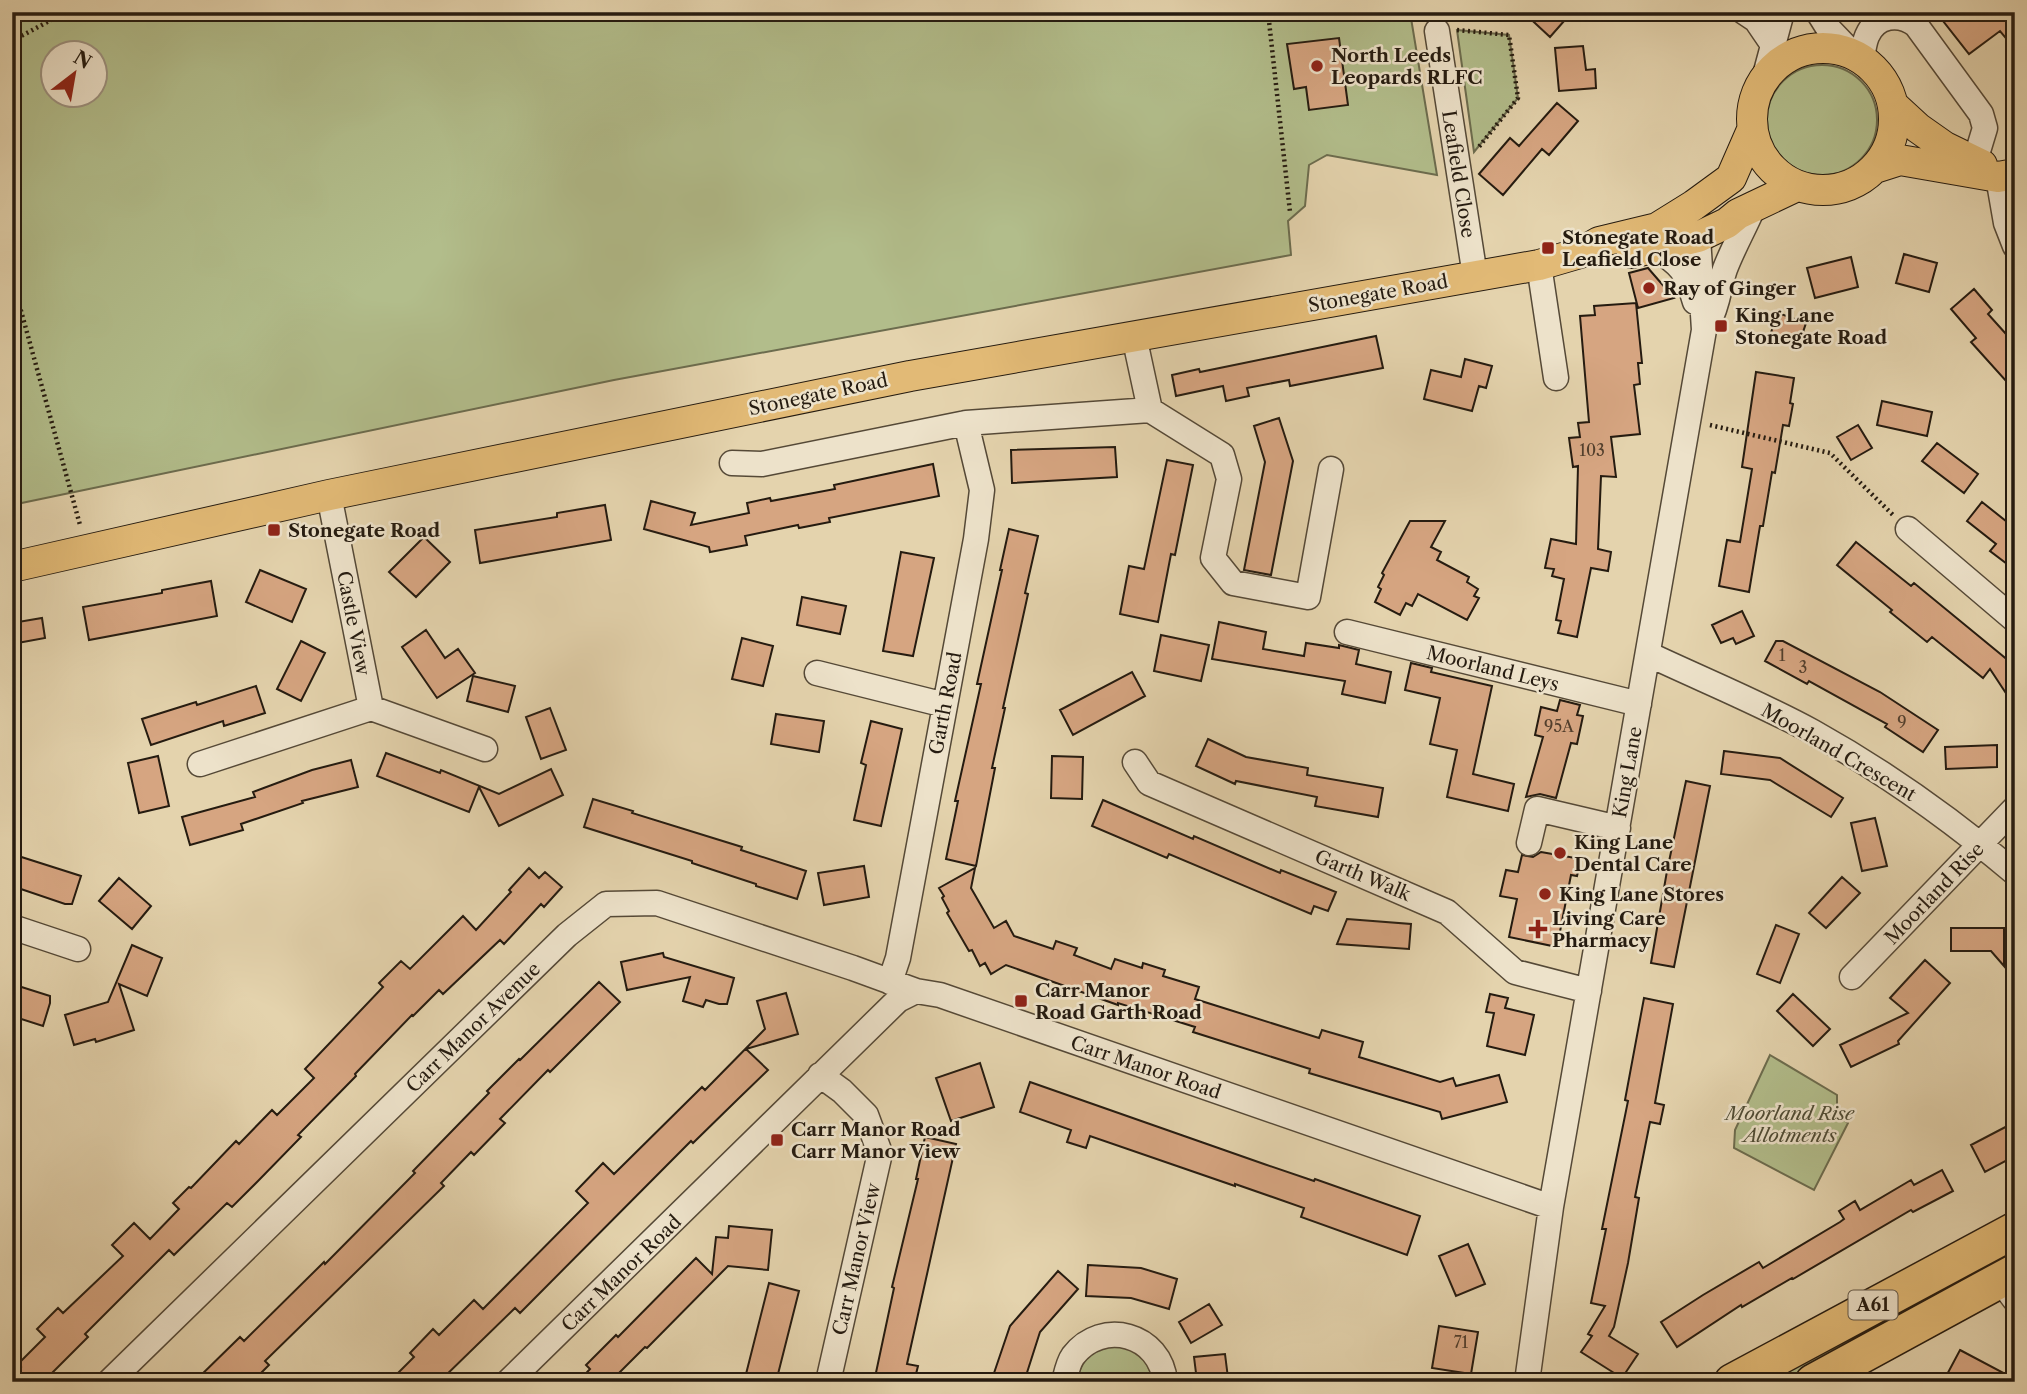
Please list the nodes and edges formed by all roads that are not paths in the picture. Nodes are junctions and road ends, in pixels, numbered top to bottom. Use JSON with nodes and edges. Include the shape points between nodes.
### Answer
{"nodes":[{"id":1,"x":1744,"y":12,"type":"edge"},
{"id":2,"x":1782,"y":12,"type":"edge"},
{"id":3,"x":1818,"y":12,"type":"edge"},
{"id":4,"x":1437,"y":31,"type":"road end"},
{"id":5,"x":1773,"y":45,"type":"junction"},
{"id":6,"x":1858,"y":57,"type":"junction"},
{"id":7,"x":1764,"y":79,"type":"junction"},
{"id":8,"x":1893,"y":105,"type":"junction"},
{"id":9,"x":1752,"y":130,"type":"junction"},
{"id":10,"x":1875,"y":168,"type":"junction"},
{"id":11,"x":1996,"y":171,"type":"edge"},
{"id":12,"x":1797,"y":186,"type":"junction"},
{"id":13,"x":1694,"y":205,"type":"junction"},
{"id":14,"x":1753,"y":208,"type":"junction"},
{"id":15,"x":1698,"y":237,"type":"junction"},
{"id":16,"x":2015,"y":246,"type":"edge"},
{"id":17,"x":1654,"y":248,"type":"junction"},
{"id":18,"x":1580,"y":253,"type":"junction"},
{"id":19,"x":1539,"y":265,"type":"junction"},
{"id":20,"x":1475,"y":276,"type":"junction"},
{"id":21,"x":1704,"y":330,"type":"junction"},
{"id":22,"x":1134,"y":336,"type":"junction"},
{"id":23,"x":1556,"y":378,"type":"dead end"},
{"id":24,"x":1150,"y":410,"type":"junction"},
{"id":25,"x":966,"y":424,"type":"junction"},
{"id":26,"x":732,"y":463,"type":"dead end"},
{"id":27,"x":1331,"y":469,"type":"dead end"},
{"id":28,"x":329,"y":495,"type":"junction"},
{"id":29,"x":1908,"y":529,"type":"road end"},
{"id":30,"x":12,"y":567,"type":"edge"},
{"id":31,"x":2015,"y":620,"type":"edge"},
{"id":32,"x":1348,"y":632,"type":"dead end"},
{"id":33,"x":1648,"y":654,"type":"junction"},
{"id":34,"x":817,"y":673,"type":"dead end"},
{"id":35,"x":945,"y":705,"type":"junction"},
{"id":36,"x":1639,"y":705,"type":"junction"},
{"id":37,"x":371,"y":708,"type":"junction"},
{"id":38,"x":485,"y":749,"type":"dead end"},
{"id":39,"x":1135,"y":762,"type":"dead end"},
{"id":40,"x":200,"y":764,"type":"dead end"},
{"id":41,"x":2015,"y":808,"type":"edge"},
{"id":42,"x":1618,"y":828,"type":"junction"},
{"id":43,"x":1530,"y":843,"type":"dead end"},
{"id":44,"x":1981,"y":845,"type":"junction"},
{"id":45,"x":2015,"y":873,"type":"edge"},
{"id":46,"x":12,"y":928,"type":"edge"},
{"id":47,"x":78,"y":949,"type":"dead end"},
{"id":48,"x":1852,"y":977,"type":"dead end"},
{"id":49,"x":890,"y":982,"type":"junction"},
{"id":50,"x":916,"y":991,"type":"junction"},
{"id":51,"x":1589,"y":991,"type":"junction"},
{"id":52,"x":820,"y":1075,"type":"junction"},
{"id":53,"x":1551,"y":1207,"type":"junction"},
{"id":54,"x":2015,"y":1230,"type":"edge"},
{"id":55,"x":2010,"y":1284,"type":"edge"},
{"id":56,"x":109,"y":1382,"type":"edge"},
{"id":57,"x":508,"y":1382,"type":"edge"},
{"id":58,"x":828,"y":1382,"type":"edge"},
{"id":59,"x":1064,"y":1382,"type":"edge"},
{"id":60,"x":1166,"y":1382,"type":"edge"},
{"id":61,"x":1527,"y":1382,"type":"edge"},
{"id":62,"x":1732,"y":1382,"type":"edge"},
{"id":63,"x":1813,"y":1382,"type":"edge"}],
"edges":[{"from":1,"to":5,"type":"street","via":[[1756,20]]},
{"from":2,"to":5,"type":"street"},
{"from":3,"to":6,"type":"street"},
{"from":4,"to":20,"type":"street","name":"Leafield Close"},
{"from":5,"to":7,"type":"street"},
{"from":6,"to":7,"type":"main road","via":[[1814,48],[1777,64]]},
{"from":6,"to":8,"type":"main road","via":[[1876,72]]},
{"from":6,"to":11,"type":"street","via":[[1876,23],[1889,16],[1916,24],[1981,114]]},
{"from":7,"to":9,"type":"main road","via":[[1753,103]]},
{"from":8,"to":10,"type":"main road","via":[[1894,128]]},
{"from":8,"to":11,"type":"main road","via":[[1945,147]]},
{"from":9,"to":12,"type":"main road","via":[[1767,164]]},
{"from":9,"to":13,"type":"main road","name":"Stonegate Road","via":[[1731,178]]},
{"from":10,"to":11,"type":"main road","via":[[1900,160]]},
{"from":10,"to":12,"type":"main road","via":[[1839,189]]},
{"from":11,"to":16,"type":"street"},
{"from":12,"to":14,"type":"main road","name":"Stonegate Road"},
{"from":13,"to":15,"type":"main road","via":[[1692,223]]},
{"from":13,"to":18,"type":"main road","name":"Stonegate Road","via":[[1657,228],[1599,242]]},
{"from":14,"to":15,"type":"main road","name":"Stonegate Road"},
{"from":14,"to":21,"type":"street","name":"King Lane","via":[[1728,260],[1713,315]]},
{"from":15,"to":17,"type":"main road","name":"Stonegate Road"},
{"from":15,"to":21,"type":"street","name":"King Lane"},
{"from":17,"to":18,"type":"main road","name":"Stonegate Road","via":[[1601,259]]},
{"from":17,"to":21,"type":"street","name":"King Lane","via":[[1687,277]]},
{"from":18,"to":19,"type":"main road","name":"Stonegate Road"},
{"from":19,"to":20,"type":"main road","name":"Stonegate Road"},
{"from":19,"to":23,"type":"street"},
{"from":20,"to":22,"type":"main road","name":"Stonegate Road"},
{"from":21,"to":33,"type":"street","name":"King Lane"},
{"from":22,"to":24,"type":"street"},
{"from":22,"to":28,"type":"main road","name":"Stonegate Road","via":[[909,376]]},
{"from":24,"to":25,"type":"street"},
{"from":24,"to":27,"type":"street","via":[[1222,455],[1229,479],[1213,558],[1233,583],[1308,597]]},
{"from":25,"to":26,"type":"street","via":[[762,464]]},
{"from":25,"to":35,"type":"street","name":"Garth Road","via":[[982,490]]},
{"from":28,"to":30,"type":"main road","name":"Stonegate Road"},
{"from":28,"to":37,"type":"street","name":"Castle View"},
{"from":29,"to":31,"type":"street"},
{"from":32,"to":36,"type":"street","name":"Moorland Leys"},
{"from":33,"to":36,"type":"street","name":"King Lane"},
{"from":33,"to":44,"type":"street","name":"Moorland Crescent","via":[[1811,732],[1896,783]]},
{"from":34,"to":35,"type":"street"},
{"from":35,"to":49,"type":"street","name":"Garth Road"},
{"from":36,"to":42,"type":"street","name":"King Lane"},
{"from":37,"to":38,"type":"street"},
{"from":37,"to":40,"type":"street"},
{"from":39,"to":51,"type":"street","name":"Garth Walk","via":[[1149,783],[1447,912],[1515,972]]},
{"from":41,"to":44,"type":"street","name":"Moorland Rise"},
{"from":42,"to":43,"type":"street","via":[[1537,809]]},
{"from":42,"to":51,"type":"street","name":"King Lane"},
{"from":44,"to":45,"type":"street","name":"Moorland Crescent"},
{"from":44,"to":48,"type":"street","name":"Moorland Rise"},
{"from":46,"to":47,"type":"street"},
{"from":49,"to":50,"type":"street","name":"Carr Manor Avenue"},
{"from":49,"to":56,"type":"street","name":"Carr Manor Avenue","via":[[657,902],[606,904],[567,935]]},
{"from":50,"to":52,"type":"street","name":"Carr Manor Road","via":[[898,1000]]},
{"from":50,"to":53,"type":"street","name":"Carr Manor Road","via":[[940,995]]},
{"from":51,"to":53,"type":"street","name":"King Lane"},
{"from":52,"to":57,"type":"street","name":"Carr Manor Road"},
{"from":52,"to":58,"type":"street","name":"Carr Manor View","via":[[866,1115],[880,1153]]},
{"from":53,"to":61,"type":"street","name":"King Lane"},
{"from":54,"to":62,"type":"highway","number":"A61"},
{"from":55,"to":63,"type":"highway","number":"A61"},
{"from":59,"to":60,"type":"street","via":[[1070,1358],[1086,1342],[1108,1334],[1135,1338],[1143,1344],[1158,1357]]}]}
